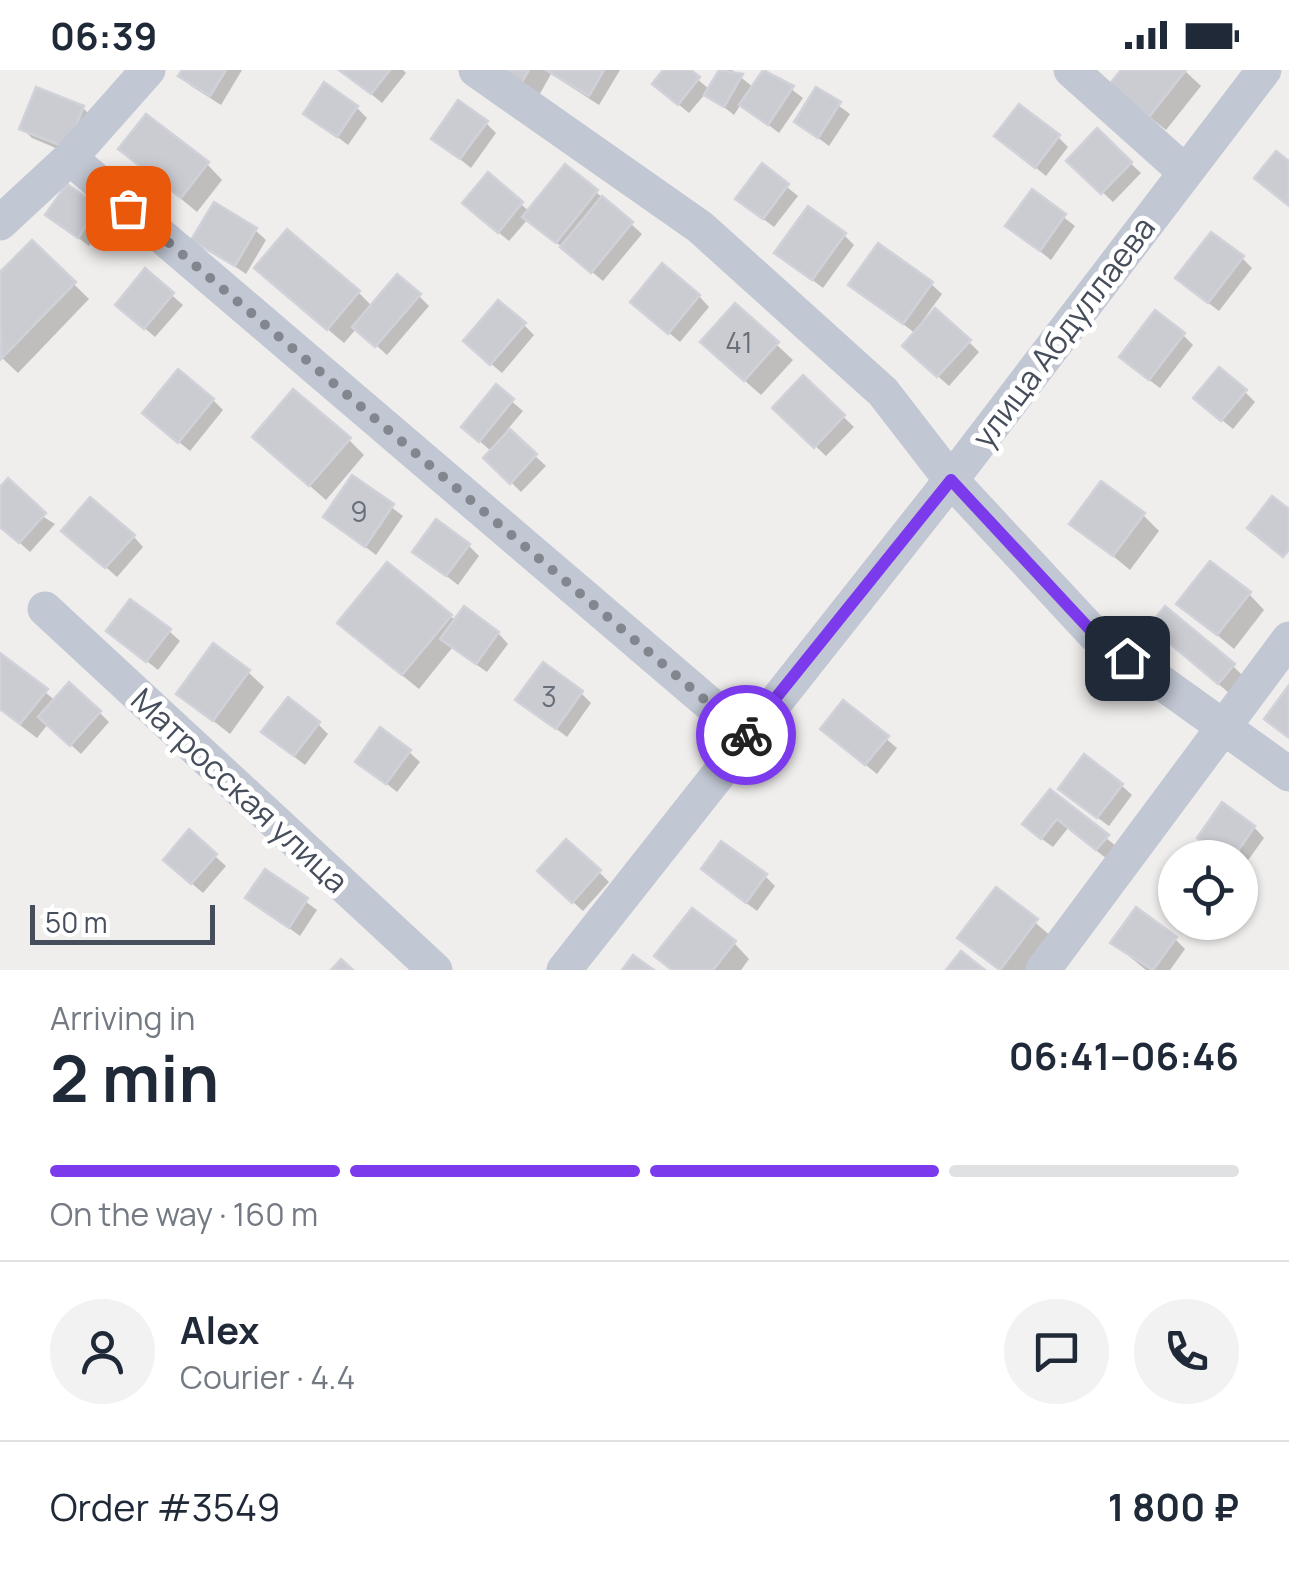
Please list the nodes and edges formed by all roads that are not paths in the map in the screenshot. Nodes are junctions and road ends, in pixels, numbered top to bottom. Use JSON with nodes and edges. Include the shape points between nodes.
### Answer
{"nodes":[{"id":1,"x":148,"y":70,"type":"edge"},
{"id":2,"x":476,"y":70,"type":"edge"},
{"id":3,"x":1071,"y":70,"type":"edge"},
{"id":4,"x":1264,"y":70,"type":"edge"},
{"id":5,"x":70,"y":158,"type":"junction"},
{"id":6,"x":1185,"y":172,"type":"junction"},
{"id":7,"x":4,"y":215,"type":"edge"},
{"id":8,"x":951,"y":480,"type":"junction"},
{"id":9,"x":45,"y":609,"type":"dead end"},
{"id":10,"x":1289,"y":639,"type":"edge"},
{"id":11,"x":1223,"y":724,"type":"junction"},
{"id":12,"x":746,"y":735,"type":"junction"},
{"id":13,"x":1289,"y":774,"type":"edge"},
{"id":14,"x":434,"y":970,"type":"edge"},
{"id":15,"x":564,"y":970,"type":"edge"},
{"id":16,"x":1043,"y":970,"type":"edge"}],
"edges":[{"from":1,"to":5,"type":"street"},
{"from":2,"to":8,"type":"street","via":[[700,227],[883,392]]},
{"from":3,"to":6,"type":"street"},
{"from":4,"to":6,"type":"street","name":"улица Абдуллаева"},
{"from":5,"to":7,"type":"street"},
{"from":5,"to":12,"type":"street"},
{"from":6,"to":8,"type":"street","name":"улица Абдуллаева"},
{"from":8,"to":11,"type":"street","via":[[1096,636]]},
{"from":8,"to":12,"type":"street","name":"улица Абдуллаева"},
{"from":9,"to":14,"type":"street","name":"Матросская улица"},
{"from":10,"to":11,"type":"street"},
{"from":11,"to":13,"type":"street"},
{"from":11,"to":16,"type":"street"},
{"from":12,"to":15,"type":"street","name":"улица Абдуллаева"}]}
